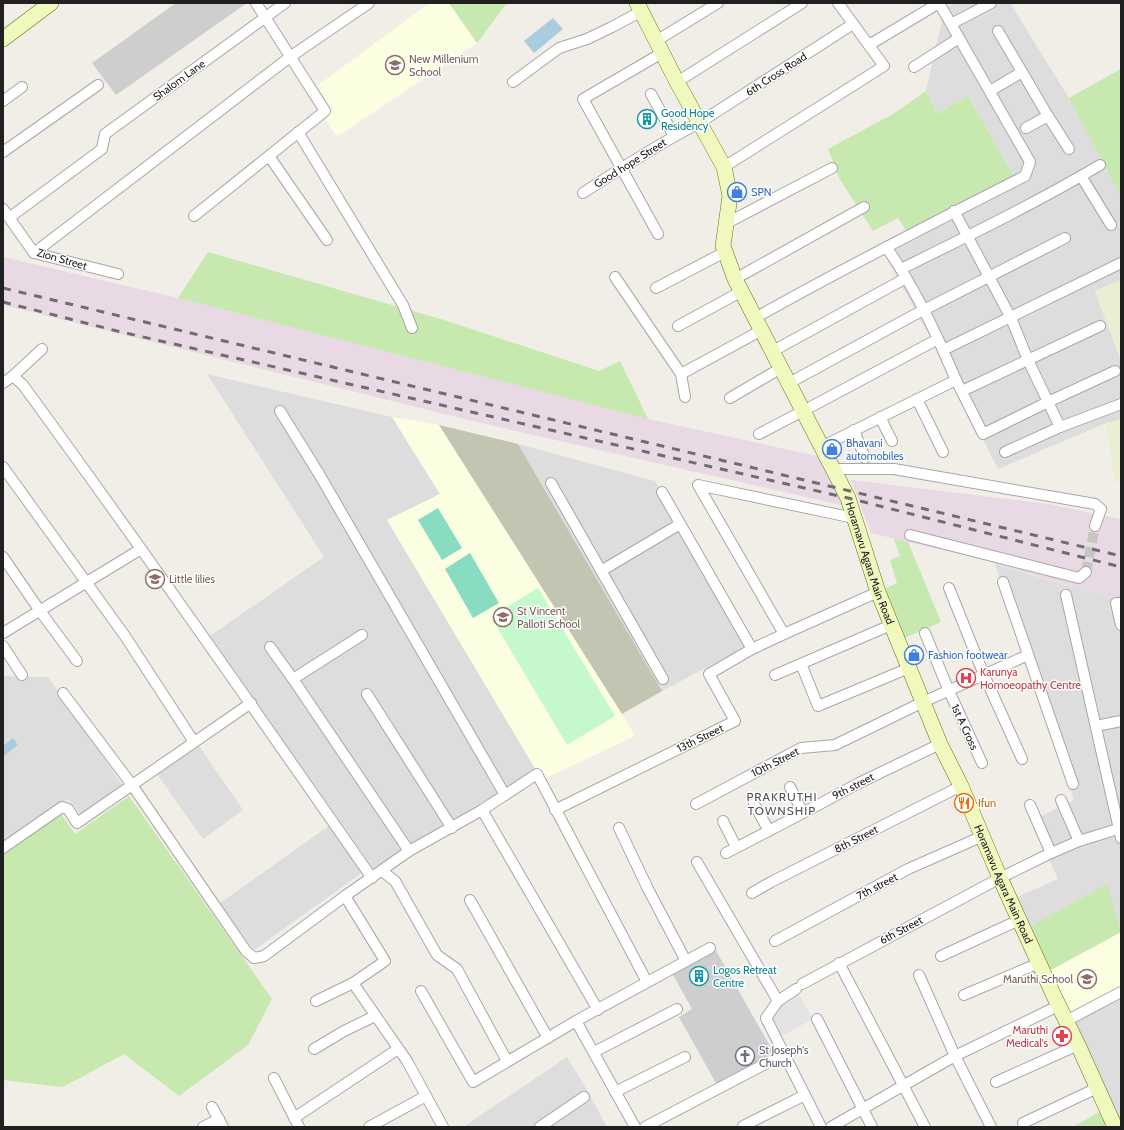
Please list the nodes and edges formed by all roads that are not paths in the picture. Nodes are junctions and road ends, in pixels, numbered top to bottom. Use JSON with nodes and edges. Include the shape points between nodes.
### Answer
{"nodes":[{"id":1,"x":51,"y":3,"type":"edge"},
{"id":2,"x":256,"y":3,"type":"edge"},
{"id":3,"x":285,"y":3,"type":"edge"},
{"id":4,"x":369,"y":3,"type":"edge"},
{"id":5,"x":718,"y":3,"type":"edge"},
{"id":6,"x":802,"y":3,"type":"edge"},
{"id":7,"x":838,"y":3,"type":"edge"},
{"id":8,"x":939,"y":3,"type":"edge"},
{"id":9,"x":991,"y":3,"type":"edge"},
{"id":10,"x":638,"y":7,"type":"edge"},
{"id":11,"x":265,"y":17,"type":"junction"},
{"id":12,"x":853,"y":24,"type":"junction"},
{"id":13,"x":951,"y":24,"type":"junction"},
{"id":14,"x":998,"y":31,"type":"dead end"},
{"id":15,"x":959,"y":38,"type":"junction"},
{"id":16,"x":3,"y":39,"type":"edge"},
{"id":17,"x":869,"y":45,"type":"junction"},
{"id":18,"x":659,"y":47,"type":"junction"},
{"id":19,"x":290,"y":57,"type":"junction"},
{"id":20,"x":914,"y":68,"type":"dead end"},
{"id":21,"x":1022,"y":72,"type":"junction"},
{"id":22,"x":513,"y":82,"type":"dead end"},
{"id":23,"x":677,"y":82,"type":"junction"},
{"id":24,"x":98,"y":84,"type":"dead end"},
{"id":25,"x":22,"y":87,"type":"dead end"},
{"id":26,"x":990,"y":91,"type":"junction"},
{"id":27,"x":651,"y":94,"type":"dead end"},
{"id":28,"x":3,"y":101,"type":"edge"},
{"id":29,"x":1048,"y":116,"type":"junction"},
{"id":30,"x":699,"y":123,"type":"junction"},
{"id":31,"x":1026,"y":128,"type":"dead end"},
{"id":32,"x":298,"y":132,"type":"junction"},
{"id":33,"x":674,"y":136,"type":"junction"},
{"id":34,"x":1069,"y":149,"type":"dead end"},
{"id":35,"x":3,"y":152,"type":"edge"},
{"id":36,"x":269,"y":156,"type":"junction"},
{"id":37,"x":1100,"y":165,"type":"dead end"},
{"id":38,"x":724,"y":167,"type":"junction"},
{"id":39,"x":622,"y":168,"type":"junction"},
{"id":40,"x":832,"y":168,"type":"dead end"},
{"id":41,"x":1081,"y":176,"type":"junction"},
{"id":42,"x":583,"y":193,"type":"dead end"},
{"id":43,"x":864,"y":207,"type":"dead end"},
{"id":44,"x":3,"y":209,"type":"edge"},
{"id":45,"x":954,"y":211,"type":"junction"},
{"id":46,"x":194,"y":216,"type":"dead end"},
{"id":47,"x":9,"y":218,"type":"junction"},
{"id":48,"x":727,"y":223,"type":"junction"},
{"id":49,"x":1111,"y":225,"type":"dead end"},
{"id":50,"x":658,"y":234,"type":"dead end"},
{"id":51,"x":967,"y":237,"type":"junction"},
{"id":52,"x":1065,"y":238,"type":"dead end"},
{"id":53,"x":327,"y":240,"type":"dead end"},
{"id":54,"x":886,"y":248,"type":"junction"},
{"id":55,"x":725,"y":252,"type":"junction"},
{"id":56,"x":34,"y":253,"type":"junction"},
{"id":57,"x":1121,"y":262,"type":"edge"},
{"id":58,"x":904,"y":273,"type":"junction"},
{"id":59,"x":118,"y":274,"type":"dead end"},
{"id":60,"x":989,"y":276,"type":"junction"},
{"id":61,"x":615,"y":277,"type":"dead end"},
{"id":62,"x":739,"y":285,"type":"junction"},
{"id":63,"x":656,"y":288,"type":"dead end"},
{"id":64,"x":924,"y":310,"type":"junction"},
{"id":65,"x":1011,"y":318,"type":"junction"},
{"id":66,"x":758,"y":324,"type":"junction"},
{"id":67,"x":678,"y":326,"type":"dead end"},
{"id":68,"x":1100,"y":326,"type":"dead end"},
{"id":69,"x":412,"y":328,"type":"dead end"},
{"id":70,"x":938,"y":339,"type":"junction"},
{"id":71,"x":42,"y":349,"type":"dead end"},
{"id":72,"x":943,"y":350,"type":"junction"},
{"id":73,"x":773,"y":351,"type":"junction"},
{"id":74,"x":1028,"y":360,"type":"junction"},
{"id":75,"x":781,"y":368,"type":"junction"},
{"id":76,"x":1115,"y":371,"type":"dead end"},
{"id":77,"x":681,"y":374,"type":"junction"},
{"id":78,"x":12,"y":376,"type":"junction"},
{"id":79,"x":956,"y":380,"type":"junction"},
{"id":80,"x":3,"y":383,"type":"edge"},
{"id":81,"x":789,"y":383,"type":"junction"},
{"id":82,"x":962,"y":391,"type":"junction"},
{"id":83,"x":685,"y":397,"type":"dead end"},
{"id":84,"x":730,"y":398,"type":"dead end"},
{"id":85,"x":917,"y":399,"type":"junction"},
{"id":86,"x":1048,"y":402,"type":"junction"},
{"id":87,"x":1121,"y":404,"type":"edge"},
{"id":88,"x":280,"y":411,"type":"dead end"},
{"id":89,"x":803,"y":411,"type":"junction"},
{"id":90,"x":880,"y":417,"type":"junction"},
{"id":91,"x":1060,"y":427,"type":"junction"},
{"id":92,"x":854,"y":430,"type":"junction"},
{"id":93,"x":759,"y":434,"type":"dead end"},
{"id":94,"x":892,"y":441,"type":"dead end"},
{"id":95,"x":821,"y":447,"type":"junction"},
{"id":96,"x":943,"y":452,"type":"dead end"},
{"id":97,"x":1005,"y":452,"type":"dead end"},
{"id":98,"x":865,"y":458,"type":"dead end"},
{"id":99,"x":3,"y":467,"type":"edge"},
{"id":100,"x":833,"y":470,"type":"junction"},
{"id":101,"x":551,"y":483,"type":"dead end"},
{"id":102,"x":662,"y":492,"type":"dead end"},
{"id":103,"x":854,"y":518,"type":"junction"},
{"id":104,"x":680,"y":524,"type":"junction"},
{"id":105,"x":1095,"y":526,"type":"tunnel mouth"},
{"id":106,"x":910,"y":535,"type":"dead end"},
{"id":107,"x":141,"y":549,"type":"junction"},
{"id":108,"x":3,"y":557,"type":"edge"},
{"id":109,"x":601,"y":571,"type":"junction"},
{"id":110,"x":1086,"y":572,"type":"dead end"},
{"id":111,"x":86,"y":582,"type":"junction"},
{"id":112,"x":1003,"y":582,"type":"dead end"},
{"id":113,"x":949,"y":588,"type":"dead end"},
{"id":114,"x":878,"y":592,"type":"junction"},
{"id":115,"x":1066,"y":595,"type":"dead end"},
{"id":116,"x":1121,"y":603,"type":"edge"},
{"id":117,"x":40,"y":611,"type":"junction"},
{"id":118,"x":891,"y":625,"type":"junction"},
{"id":119,"x":1121,"y":625,"type":"edge"},
{"id":120,"x":3,"y":633,"type":"edge"},
{"id":121,"x":925,"y":633,"type":"dead end"},
{"id":122,"x":784,"y":634,"type":"junction"},
{"id":123,"x":362,"y":635,"type":"dead end"},
{"id":124,"x":3,"y":646,"type":"edge"},
{"id":125,"x":270,"y":647,"type":"dead end"},
{"id":126,"x":752,"y":650,"type":"junction"},
{"id":127,"x":1028,"y":655,"type":"junction"},
{"id":128,"x":77,"y":661,"type":"dead end"},
{"id":129,"x":801,"y":664,"type":"junction"},
{"id":130,"x":909,"y":668,"type":"junction"},
{"id":131,"x":22,"y":675,"type":"dead end"},
{"id":132,"x":775,"y":675,"type":"dead end"},
{"id":133,"x":984,"y":675,"type":"junction"},
{"id":134,"x":293,"y":679,"type":"junction"},
{"id":135,"x":663,"y":679,"type":"dead end"},
{"id":136,"x":949,"y":691,"type":"junction"},
{"id":137,"x":63,"y":693,"type":"dead end"},
{"id":138,"x":368,"y":694,"type":"dead end"},
{"id":139,"x":923,"y":702,"type":"junction"},
{"id":140,"x":251,"y":703,"type":"junction"},
{"id":141,"x":1121,"y":720,"type":"edge"},
{"id":142,"x":1096,"y":726,"type":"junction"},
{"id":143,"x":194,"y":742,"type":"junction"},
{"id":144,"x":940,"y":744,"type":"junction"},
{"id":145,"x":1022,"y":759,"type":"dead end"},
{"id":146,"x":982,"y":763,"type":"dead end"},
{"id":147,"x":1073,"y":784,"type":"dead end"},
{"id":148,"x":132,"y":785,"type":"junction"},
{"id":149,"x":961,"y":786,"type":"junction"},
{"id":150,"x":790,"y":787,"type":"dead end"},
{"id":151,"x":505,"y":795,"type":"junction"},
{"id":152,"x":1061,"y":800,"type":"dead end"},
{"id":153,"x":696,"y":804,"type":"dead end"},
{"id":154,"x":754,"y":804,"type":"dead end"},
{"id":155,"x":1030,"y":805,"type":"dead end"},
{"id":156,"x":482,"y":810,"type":"junction"},
{"id":157,"x":556,"y":810,"type":"junction"},
{"id":158,"x":803,"y":813,"type":"junction"},
{"id":159,"x":723,"y":821,"type":"dead end"},
{"id":160,"x":452,"y":828,"type":"junction"},
{"id":161,"x":619,"y":828,"type":"dead end"},
{"id":162,"x":769,"y":831,"type":"junction"},
{"id":163,"x":1120,"y":831,"type":"edge"},
{"id":164,"x":983,"y":836,"type":"junction"},
{"id":165,"x":1079,"y":841,"type":"junction"},
{"id":166,"x":736,"y":847,"type":"junction"},
{"id":167,"x":3,"y":848,"type":"edge"},
{"id":168,"x":409,"y":852,"type":"junction"},
{"id":169,"x":726,"y":853,"type":"dead end"},
{"id":170,"x":1051,"y":853,"type":"junction"},
{"id":171,"x":697,"y":862,"type":"dead end"},
{"id":172,"x":382,"y":871,"type":"junction"},
{"id":173,"x":372,"y":878,"type":"junction"},
{"id":174,"x":1000,"y":878,"type":"junction"},
{"id":175,"x":752,"y":892,"type":"dead end"},
{"id":176,"x":345,"y":896,"type":"junction"},
{"id":177,"x":470,"y":900,"type":"dead end"},
{"id":178,"x":1019,"y":920,"type":"junction"},
{"id":179,"x":775,"y":941,"type":"dead end"},
{"id":180,"x":710,"y":948,"type":"dead end"},
{"id":181,"x":941,"y":956,"type":"dead end"},
{"id":182,"x":686,"y":961,"type":"junction"},
{"id":183,"x":839,"y":963,"type":"junction"},
{"id":184,"x":1039,"y":963,"type":"junction"},
{"id":185,"x":919,"y":975,"type":"dead end"},
{"id":186,"x":647,"y":982,"type":"junction"},
{"id":187,"x":353,"y":984,"type":"junction"},
{"id":188,"x":421,"y":991,"type":"dead end"},
{"id":189,"x":1121,"y":992,"type":"edge"},
{"id":190,"x":964,"y":995,"type":"dead end"},
{"id":191,"x":316,"y":1001,"type":"dead end"},
{"id":192,"x":778,"y":1001,"type":"junction"},
{"id":193,"x":1058,"y":1006,"type":"junction"},
{"id":194,"x":676,"y":1009,"type":"dead end"},
{"id":195,"x":598,"y":1010,"type":"junction"},
{"id":196,"x":375,"y":1016,"type":"junction"},
{"id":197,"x":817,"y":1019,"type":"dead end"},
{"id":198,"x":576,"y":1021,"type":"junction"},
{"id":199,"x":1066,"y":1021,"type":"junction"},
{"id":200,"x":548,"y":1038,"type":"junction"},
{"id":201,"x":1078,"y":1045,"type":"junction"},
{"id":202,"x":314,"y":1049,"type":"dead end"},
{"id":203,"x":398,"y":1049,"type":"junction"},
{"id":204,"x":594,"y":1052,"type":"junction"},
{"id":205,"x":784,"y":1054,"type":"junction"},
{"id":206,"x":955,"y":1056,"type":"junction"},
{"id":207,"x":685,"y":1057,"type":"dead end"},
{"id":208,"x":507,"y":1061,"type":"junction"},
{"id":209,"x":274,"y":1078,"type":"dead end"},
{"id":210,"x":996,"y":1082,"type":"dead end"},
{"id":211,"x":904,"y":1085,"type":"junction"},
{"id":212,"x":1097,"y":1088,"type":"junction"},
{"id":213,"x":615,"y":1092,"type":"junction"},
{"id":214,"x":805,"y":1095,"type":"junction"},
{"id":215,"x":426,"y":1096,"type":"junction"},
{"id":216,"x":584,"y":1097,"type":"dead end"},
{"id":217,"x":212,"y":1107,"type":"dead end"},
{"id":218,"x":862,"y":1109,"type":"junction"},
{"id":219,"x":294,"y":1118,"type":"junction"},
{"id":220,"x":221,"y":1123,"type":"edge"},
{"id":221,"x":554,"y":1123,"type":"edge"},
{"id":222,"x":1023,"y":1123,"type":"dead end"},
{"id":223,"x":743,"y":1126,"type":"edge"},
{"id":224,"x":203,"y":1127,"type":"edge"},
{"id":225,"x":300,"y":1127,"type":"edge"},
{"id":226,"x":369,"y":1127,"type":"edge"},
{"id":227,"x":443,"y":1127,"type":"edge"},
{"id":228,"x":540,"y":1127,"type":"edge"},
{"id":229,"x":635,"y":1127,"type":"edge"},
{"id":230,"x":645,"y":1127,"type":"edge"},
{"id":231,"x":821,"y":1127,"type":"edge"},
{"id":232,"x":830,"y":1127,"type":"edge"},
{"id":233,"x":872,"y":1127,"type":"edge"},
{"id":234,"x":925,"y":1127,"type":"edge"},
{"id":235,"x":991,"y":1127,"type":"edge"},
{"id":236,"x":1115,"y":1127,"type":"edge"}],
"edges":[{"from":1,"to":16,"type":"street"},
{"from":2,"to":11,"type":"street"},
{"from":3,"to":11,"type":"street","name":"Shalom Lane"},
{"from":4,"to":19,"type":"street"},
{"from":5,"to":18,"type":"street"},
{"from":6,"to":23,"type":"street"},
{"from":7,"to":12,"type":"street"},
{"from":8,"to":13,"type":"street"},
{"from":8,"to":17,"type":"street"},
{"from":9,"to":13,"type":"street"},
{"from":10,"to":18,"type":"street","name":"Horamavu Agara Main Road"},
{"from":10,"to":22,"type":"street","via":[[612,27],[559,48]]},
{"from":11,"to":19,"type":"street"},
{"from":11,"to":47,"type":"street","name":"Shalom Lane","via":[[105,134],[102,150]]},
{"from":12,"to":17,"type":"street"},
{"from":12,"to":30,"type":"street","name":"6th Cross Road"},
{"from":13,"to":15,"type":"street"},
{"from":14,"to":21,"type":"street"},
{"from":15,"to":20,"type":"street"},
{"from":15,"to":26,"type":"street"},
{"from":17,"to":38,"type":"street","via":[[884,66]]},
{"from":18,"to":23,"type":"street","name":"Horamavu Agara Main Road"},
{"from":18,"to":39,"type":"street","via":[[583,99]]},
{"from":19,"to":32,"type":"street","via":[[325,111]]},
{"from":19,"to":56,"type":"street"},
{"from":21,"to":26,"type":"street"},
{"from":21,"to":29,"type":"street"},
{"from":23,"to":30,"type":"street","name":"Horamavu Agara Main Road"},
{"from":24,"to":35,"type":"street"},
{"from":25,"to":28,"type":"street"},
{"from":26,"to":45,"type":"street","via":[[1030,162],[1025,176]]},
{"from":27,"to":33,"type":"street","name":"Good hope Street"},
{"from":29,"to":31,"type":"street"},
{"from":29,"to":34,"type":"street"},
{"from":30,"to":33,"type":"street","name":"Good hope Street"},
{"from":30,"to":38,"type":"street","name":"Horamavu Agara Main Road"},
{"from":32,"to":36,"type":"street"},
{"from":32,"to":69,"type":"street","via":[[403,305]]},
{"from":33,"to":39,"type":"street","name":"Good hope Street"},
{"from":36,"to":46,"type":"street"},
{"from":36,"to":53,"type":"street"},
{"from":37,"to":41,"type":"street"},
{"from":38,"to":48,"type":"street","name":"Horamavu Agara Main Road","via":[[730,196]]},
{"from":39,"to":42,"type":"street","name":"Good hope Street"},
{"from":39,"to":50,"type":"street"},
{"from":40,"to":48,"type":"street"},
{"from":41,"to":49,"type":"street"},
{"from":41,"to":51,"type":"street"},
{"from":43,"to":62,"type":"street"},
{"from":44,"to":47,"type":"street","name":"Zion Street"},
{"from":45,"to":51,"type":"street"},
{"from":45,"to":54,"type":"street"},
{"from":47,"to":56,"type":"street","name":"Zion Street"},
{"from":48,"to":55,"type":"street","name":"Horamavu Agara Main Road","via":[[723,246]]},
{"from":51,"to":58,"type":"street"},
{"from":51,"to":60,"type":"street"},
{"from":52,"to":60,"type":"street"},
{"from":54,"to":58,"type":"street"},
{"from":54,"to":66,"type":"street","via":[[818,283]]},
{"from":55,"to":62,"type":"street","name":"Horamavu Agara Main Road"},
{"from":55,"to":63,"type":"street"},
{"from":56,"to":59,"type":"street","name":"Zion Street"},
{"from":57,"to":65,"type":"street"},
{"from":58,"to":64,"type":"street"},
{"from":58,"to":73,"type":"street"},
{"from":60,"to":64,"type":"street"},
{"from":60,"to":65,"type":"street"},
{"from":61,"to":77,"type":"street"},
{"from":62,"to":66,"type":"street","name":"Horamavu Agara Main Road"},
{"from":62,"to":67,"type":"street"},
{"from":64,"to":70,"type":"street"},
{"from":64,"to":81,"type":"street"},
{"from":65,"to":72,"type":"street"},
{"from":65,"to":74,"type":"street"},
{"from":66,"to":73,"type":"street","name":"Horamavu Agara Main Road"},
{"from":66,"to":77,"type":"street"},
{"from":68,"to":74,"type":"street"},
{"from":70,"to":72,"type":"street"},
{"from":70,"to":89,"type":"street"},
{"from":71,"to":78,"type":"street"},
{"from":72,"to":79,"type":"street"},
{"from":73,"to":75,"type":"street","name":"Horamavu Agara Main Road"},
{"from":74,"to":82,"type":"street"},
{"from":74,"to":86,"type":"street"},
{"from":75,"to":81,"type":"street","name":"Horamavu Agara Main Road"},
{"from":75,"to":84,"type":"street"},
{"from":76,"to":86,"type":"street"},
{"from":77,"to":83,"type":"street"},
{"from":78,"to":80,"type":"street"},
{"from":78,"to":107,"type":"street","via":[[23,385]]},
{"from":79,"to":82,"type":"street"},
{"from":79,"to":85,"type":"street"},
{"from":81,"to":89,"type":"street","name":"Horamavu Agara Main Road"},
{"from":82,"to":86,"type":"street","via":[[985,437]]},
{"from":85,"to":90,"type":"street"},
{"from":85,"to":96,"type":"street"},
{"from":86,"to":91,"type":"street"},
{"from":87,"to":91,"type":"street"},
{"from":88,"to":151,"type":"street"},
{"from":89,"to":93,"type":"street"},
{"from":89,"to":95,"type":"street","name":"Horamavu Agara Main Road"},
{"from":90,"to":92,"type":"street"},
{"from":90,"to":94,"type":"street"},
{"from":91,"to":97,"type":"street"},
{"from":92,"to":95,"type":"street"},
{"from":92,"to":98,"type":"street"},
{"from":95,"to":100,"type":"street","name":"Horamavu Agara Main Road"},
{"from":99,"to":111,"type":"street"},
{"from":100,"to":103,"type":"street","name":"Horamavu Agara Main Road","via":[[848,498]]},
{"from":100,"to":105,"type":"street","via":[[894,468],[1095,504],[1101,509]]},
{"from":101,"to":109,"type":"street"},
{"from":102,"to":104,"type":"street"},
{"from":103,"to":114,"type":"street","name":"Horamavu Agara Main Road"},
{"from":103,"to":122,"type":"street","via":[[698,485]]},
{"from":104,"to":109,"type":"street"},
{"from":104,"to":126,"type":"street"},
{"from":106,"to":110,"type":"street","via":[[1079,578]]},
{"from":107,"to":111,"type":"street"},
{"from":107,"to":140,"type":"street"},
{"from":108,"to":117,"type":"street"},
{"from":109,"to":135,"type":"street"},
{"from":111,"to":117,"type":"street"},
{"from":111,"to":143,"type":"street","via":[[125,636]]},
{"from":112,"to":127,"type":"street"},
{"from":113,"to":133,"type":"street"},
{"from":114,"to":118,"type":"street","name":"Horamavu Agara Main Road"},
{"from":114,"to":122,"type":"street","name":"13th Street"},
{"from":115,"to":142,"type":"street"},
{"from":116,"to":119,"type":"street","via":[[1116,603]]},
{"from":117,"to":120,"type":"street"},
{"from":117,"to":128,"type":"street"},
{"from":118,"to":129,"type":"street"},
{"from":118,"to":130,"type":"street","name":"Horamavu Agara Main Road"},
{"from":121,"to":136,"type":"street","name":"1st A Cross"},
{"from":122,"to":126,"type":"street","name":"13th Street"},
{"from":123,"to":134,"type":"street"},
{"from":124,"to":131,"type":"street"},
{"from":125,"to":134,"type":"street"},
{"from":126,"to":157,"type":"street","name":"13th Street","via":[[709,674],[735,721]]},
{"from":127,"to":133,"type":"street","name":"10th Street"},
{"from":127,"to":147,"type":"street"},
{"from":129,"to":130,"type":"street","via":[[818,706]]},
{"from":129,"to":132,"type":"street"},
{"from":130,"to":139,"type":"street","name":"Horamavu Agara Main Road"},
{"from":133,"to":136,"type":"street","name":"10th Street"},
{"from":133,"to":145,"type":"street"},
{"from":134,"to":168,"type":"street"},
{"from":136,"to":139,"type":"street","name":"10th Street"},
{"from":136,"to":146,"type":"street","name":"1st A Cross"},
{"from":137,"to":148,"type":"street"},
{"from":138,"to":160,"type":"street"},
{"from":139,"to":144,"type":"street","name":"Horamavu Agara Main Road"},
{"from":139,"to":153,"type":"street","name":"10th Street","via":[[835,745],[801,748]]},
{"from":140,"to":143,"type":"street"},
{"from":140,"to":173,"type":"street"},
{"from":141,"to":142,"type":"street"},
{"from":142,"to":163,"type":"street"},
{"from":143,"to":148,"type":"street"},
{"from":144,"to":149,"type":"street","name":"Horamavu Agara Main Road"},
{"from":144,"to":158,"type":"street","name":"9th street"},
{"from":148,"to":167,"type":"street","via":[[77,823],[68,809],[62,807]]},
{"from":148,"to":176,"type":"street","via":[[246,951],[254,958],[264,956]]},
{"from":149,"to":164,"type":"street","name":"Horamavu Agara Main Road"},
{"from":149,"to":175,"type":"street","name":"8th Street"},
{"from":150,"to":158,"type":"street"},
{"from":151,"to":156,"type":"street"},
{"from":151,"to":157,"type":"street","via":[[537,774]]},
{"from":152,"to":165,"type":"street"},
{"from":154,"to":162,"type":"street"},
{"from":155,"to":170,"type":"street"},
{"from":156,"to":160,"type":"street"},
{"from":156,"to":195,"type":"street"},
{"from":157,"to":186,"type":"street"},
{"from":158,"to":162,"type":"street","name":"9th street"},
{"from":159,"to":166,"type":"street"},
{"from":160,"to":168,"type":"street"},
{"from":161,"to":182,"type":"street"},
{"from":162,"to":166,"type":"street","name":"9th street"},
{"from":163,"to":165,"type":"street","name":"6th Street"},
{"from":164,"to":174,"type":"street","name":"Horamavu Agara Main Road"},
{"from":164,"to":179,"type":"street","name":"7th street","via":[[908,869]]},
{"from":165,"to":170,"type":"street","name":"6th Street"},
{"from":166,"to":169,"type":"street","name":"9th street"},
{"from":168,"to":172,"type":"street"},
{"from":170,"to":174,"type":"street","name":"6th Street"},
{"from":171,"to":192,"type":"street"},
{"from":172,"to":173,"type":"street"},
{"from":172,"to":208,"type":"street","via":[[395,881],[437,955],[458,969]]},
{"from":173,"to":176,"type":"street"},
{"from":174,"to":178,"type":"street","name":"Horamavu Agara Main Road"},
{"from":174,"to":183,"type":"street","name":"6th Street"},
{"from":176,"to":187,"type":"street","via":[[385,961]]},
{"from":177,"to":200,"type":"street"},
{"from":178,"to":181,"type":"street"},
{"from":178,"to":184,"type":"street","name":"Horamavu Agara Main Road"},
{"from":180,"to":182,"type":"street"},
{"from":182,"to":186,"type":"street"},
{"from":183,"to":192,"type":"street","name":"6th Street"},
{"from":183,"to":211,"type":"street"},
{"from":184,"to":190,"type":"street"},
{"from":184,"to":193,"type":"street","name":"Horamavu Agara Main Road"},
{"from":185,"to":206,"type":"street"},
{"from":186,"to":195,"type":"street"},
{"from":187,"to":191,"type":"street"},
{"from":187,"to":196,"type":"street"},
{"from":188,"to":208,"type":"street","via":[[473,1082]]},
{"from":189,"to":199,"type":"street"},
{"from":192,"to":205,"type":"street","via":[[766,1018]]},
{"from":193,"to":199,"type":"street","name":"Horamavu Agara Main Road"},
{"from":193,"to":206,"type":"street"},
{"from":194,"to":204,"type":"street"},
{"from":195,"to":198,"type":"street"},
{"from":196,"to":202,"type":"street"},
{"from":196,"to":203,"type":"street"},
{"from":197,"to":218,"type":"street"},
{"from":198,"to":200,"type":"street"},
{"from":198,"to":204,"type":"street"},
{"from":199,"to":201,"type":"street","name":"Horamavu Agara Main Road"},
{"from":200,"to":208,"type":"street"},
{"from":201,"to":210,"type":"street"},
{"from":201,"to":212,"type":"street","name":"Horamavu Agara Main Road"},
{"from":203,"to":215,"type":"street"},
{"from":203,"to":219,"type":"street"},
{"from":204,"to":213,"type":"street"},
{"from":205,"to":214,"type":"street"},
{"from":205,"to":230,"type":"street"},
{"from":206,"to":211,"type":"street"},
{"from":206,"to":235,"type":"street"},
{"from":207,"to":213,"type":"street"},
{"from":209,"to":219,"type":"street"},
{"from":211,"to":218,"type":"street"},
{"from":211,"to":234,"type":"street"},
{"from":212,"to":222,"type":"street"},
{"from":212,"to":236,"type":"street","name":"Horamavu Agara Main Road"},
{"from":213,"to":229,"type":"street"},
{"from":214,"to":223,"type":"street"},
{"from":214,"to":231,"type":"street"},
{"from":215,"to":226,"type":"street"},
{"from":215,"to":227,"type":"street"},
{"from":216,"to":221,"type":"street"},
{"from":217,"to":220,"type":"street"},
{"from":218,"to":232,"type":"street"},
{"from":218,"to":233,"type":"street"},
{"from":219,"to":225,"type":"street"},
{"from":220,"to":224,"type":"street"},
{"from":221,"to":228,"type":"street"}]}
